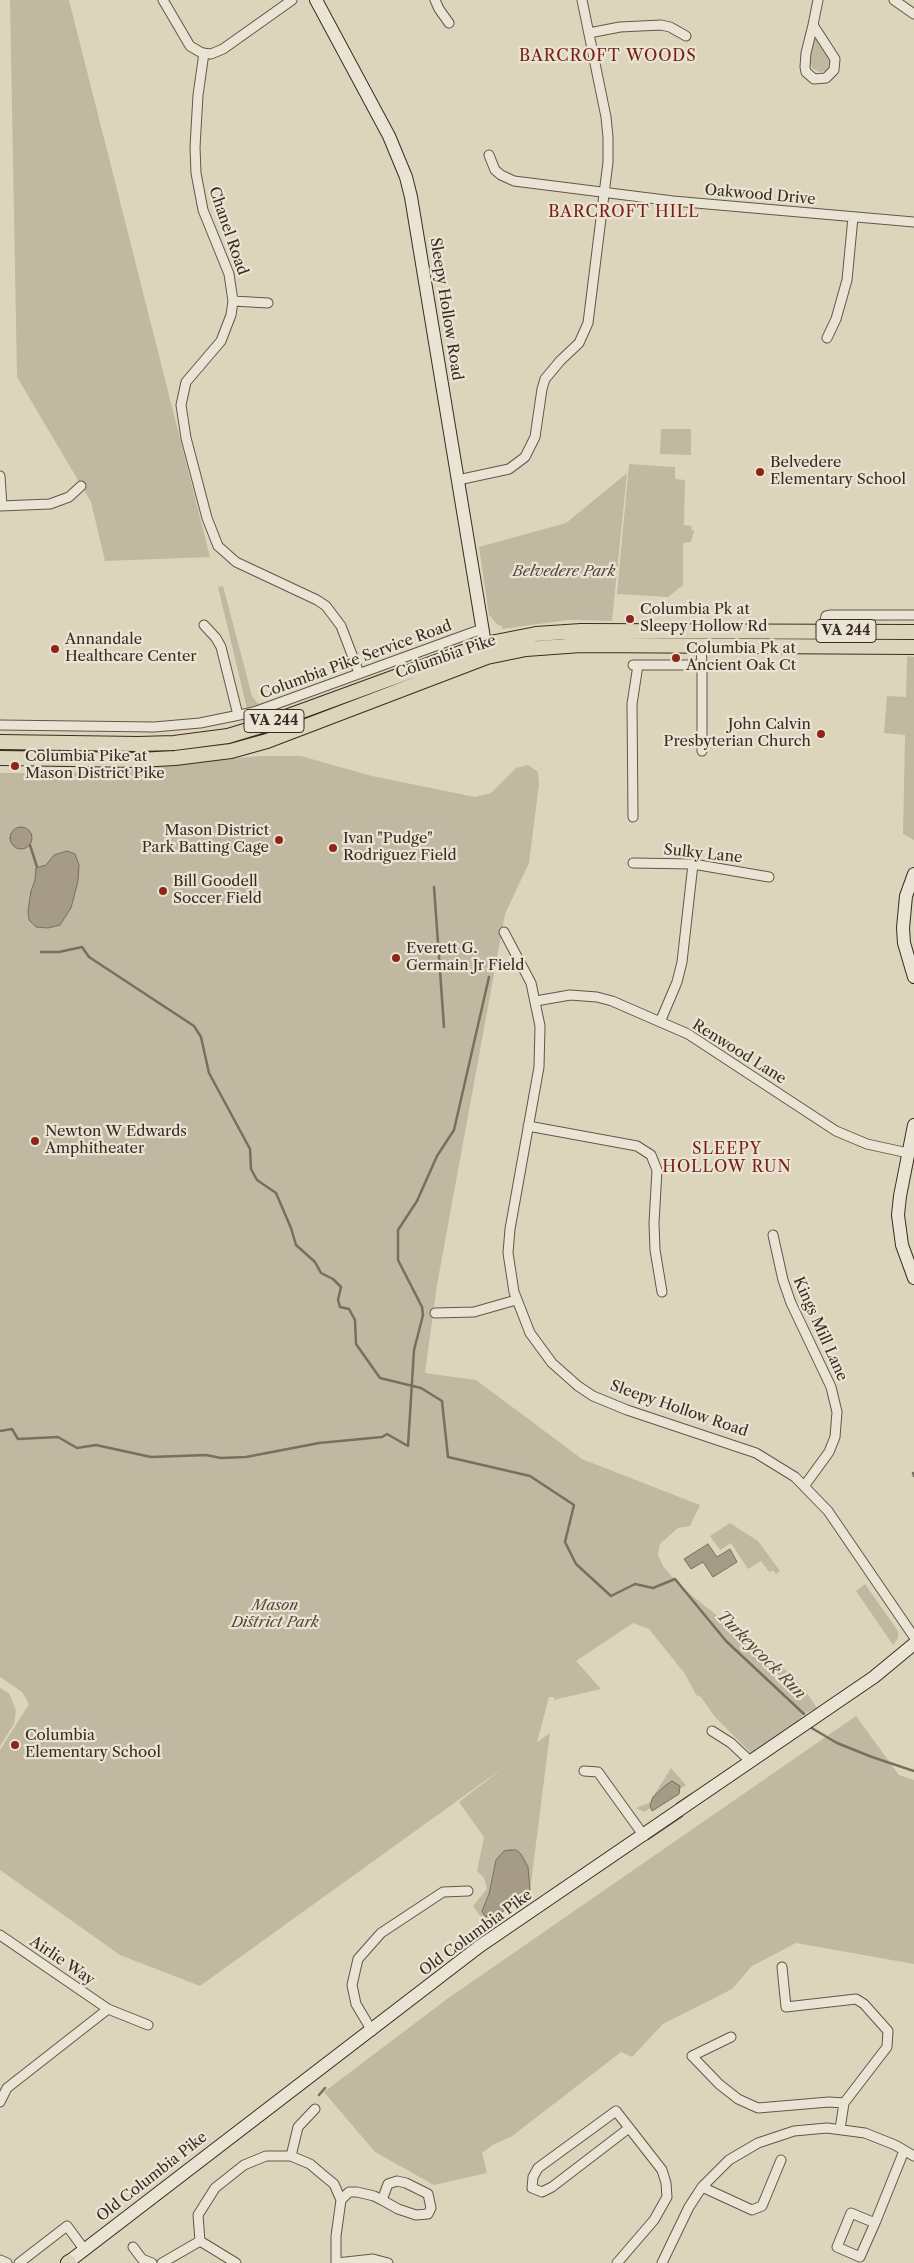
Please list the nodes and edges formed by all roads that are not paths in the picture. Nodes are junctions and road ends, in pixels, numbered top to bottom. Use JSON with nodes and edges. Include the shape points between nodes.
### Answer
{"nodes":[{"id":1,"x":163,"y":0,"type":"edge"},
{"id":2,"x":292,"y":0,"type":"edge"},
{"id":3,"x":316,"y":0,"type":"edge"},
{"id":4,"x":435,"y":0,"type":"edge"},
{"id":5,"x":582,"y":0,"type":"edge"},
{"id":6,"x":818,"y":0,"type":"edge"},
{"id":7,"x":894,"y":0,"type":"edge"},
{"id":8,"x":914,"y":14,"type":"edge"},
{"id":9,"x":449,"y":23,"type":"dead end"},
{"id":10,"x":813,"y":25,"type":"junction"},
{"id":11,"x":589,"y":33,"type":"junction"},
{"id":12,"x":686,"y":36,"type":"dead end"},
{"id":13,"x":204,"y":53,"type":"junction"},
{"id":14,"x":489,"y":155,"type":"dead end"},
{"id":15,"x":604,"y":192,"type":"junction"},
{"id":16,"x":853,"y":217,"type":"junction"},
{"id":17,"x":914,"y":222,"type":"edge"},
{"id":18,"x":233,"y":301,"type":"junction"},
{"id":19,"x":268,"y":304,"type":"dead end"},
{"id":20,"x":827,"y":338,"type":"dead end"},
{"id":21,"x":0,"y":476,"type":"edge"},
{"id":22,"x":458,"y":480,"type":"junction"},
{"id":23,"x":81,"y":486,"type":"dead end"},
{"id":24,"x":1,"y":506,"type":"edge"},
{"id":25,"x":914,"y":615,"type":"edge"},
{"id":26,"x":204,"y":625,"type":"dead end"},
{"id":27,"x":482,"y":629,"type":"junction"},
{"id":28,"x":824,"y":631,"type":"junction"},
{"id":29,"x":914,"y":632,"type":"edge"},
{"id":30,"x":700,"y":647,"type":"junction"},
{"id":31,"x":914,"y":647,"type":"edge"},
{"id":32,"x":486,"y":650,"type":"junction"},
{"id":33,"x":702,"y":665,"type":"junction"},
{"id":34,"x":358,"y":673,"type":"junction"},
{"id":35,"x":238,"y":715,"type":"junction"},
{"id":36,"x":0,"y":725,"type":"edge"},
{"id":37,"x":0,"y":742,"type":"edge"},
{"id":38,"x":702,"y":751,"type":"dead end"},
{"id":39,"x":0,"y":758,"type":"edge"},
{"id":40,"x":633,"y":817,"type":"dead end"},
{"id":41,"x":633,"y":863,"type":"dead end"},
{"id":42,"x":693,"y":864,"type":"junction"},
{"id":43,"x":914,"y":874,"type":"edge"},
{"id":44,"x":769,"y":877,"type":"dead end"},
{"id":45,"x":504,"y":932,"type":"dead end"},
{"id":46,"x":914,"y":977,"type":"edge"},
{"id":47,"x":536,"y":1002,"type":"junction"},
{"id":48,"x":660,"y":1022,"type":"junction"},
{"id":49,"x":914,"y":1124,"type":"edge"},
{"id":50,"x":528,"y":1126,"type":"junction"},
{"id":51,"x":908,"y":1153,"type":"junction"},
{"id":52,"x":773,"y":1235,"type":"dead end"},
{"id":53,"x":914,"y":1278,"type":"edge"},
{"id":54,"x":662,"y":1292,"type":"dead end"},
{"id":55,"x":516,"y":1300,"type":"junction"},
{"id":56,"x":435,"y":1312,"type":"dead end"},
{"id":57,"x":805,"y":1486,"type":"junction"},
{"id":58,"x":914,"y":1637,"type":"edge"},
{"id":59,"x":914,"y":1644,"type":"edge"},
{"id":60,"x":712,"y":1731,"type":"dead end"},
{"id":61,"x":750,"y":1761,"type":"junction"},
{"id":62,"x":584,"y":1771,"type":"dead end"},
{"id":63,"x":644,"y":1836,"type":"junction"},
{"id":64,"x":468,"y":1892,"type":"dead end"},
{"id":65,"x":0,"y":1935,"type":"edge"},
{"id":66,"x":782,"y":1967,"type":"dead end"},
{"id":67,"x":108,"y":2009,"type":"junction"},
{"id":68,"x":148,"y":2025,"type":"dead end"},
{"id":69,"x":372,"y":2031,"type":"junction"},
{"id":70,"x":731,"y":2037,"type":"dead end"},
{"id":71,"x":0,"y":2102,"type":"edge"},
{"id":72,"x":844,"y":2103,"type":"junction"},
{"id":73,"x":315,"y":2109,"type":"dead end"},
{"id":74,"x":629,"y":2128,"type":"junction"},
{"id":75,"x":840,"y":2129,"type":"junction"},
{"id":76,"x":904,"y":2151,"type":"junction"},
{"id":77,"x":290,"y":2156,"type":"junction"},
{"id":78,"x":914,"y":2156,"type":"edge"},
{"id":79,"x":782,"y":2160,"type":"dead end"},
{"id":80,"x":702,"y":2187,"type":"junction"},
{"id":81,"x":341,"y":2200,"type":"junction"},
{"id":82,"x":382,"y":2200,"type":"junction"},
{"id":83,"x":875,"y":2223,"type":"junction"},
{"id":84,"x":200,"y":2241,"type":"junction"},
{"id":85,"x":133,"y":2247,"type":"dead end"},
{"id":86,"x":84,"y":2249,"type":"junction"},
{"id":87,"x":0,"y":2260,"type":"edge"},
{"id":88,"x":7,"y":2263,"type":"edge"},
{"id":89,"x":19,"y":2263,"type":"edge"},
{"id":90,"x":68,"y":2263,"type":"edge"},
{"id":91,"x":152,"y":2263,"type":"edge"},
{"id":92,"x":162,"y":2263,"type":"edge"},
{"id":93,"x":236,"y":2263,"type":"edge"},
{"id":94,"x":337,"y":2263,"type":"edge"},
{"id":95,"x":388,"y":2263,"type":"edge"},
{"id":96,"x":617,"y":2263,"type":"edge"},
{"id":97,"x":662,"y":2263,"type":"edge"}],
"edges":[{"from":1,"to":13,"type":"street","via":[[190,46]]},
{"from":2,"to":13,"type":"street","via":[[223,49]]},
{"from":3,"to":22,"type":"street","name":"Sleepy Hollow Road","via":[[389,136],[406,177]]},
{"from":4,"to":9,"type":"street"},
{"from":5,"to":11,"type":"street"},
{"from":6,"to":10,"type":"street"},
{"from":7,"to":8,"type":"street"},
{"from":10,"to":10,"type":"street","via":[[835,59],[834,70],[826,78],[814,79],[806,72],[806,53]]},
{"from":11,"to":12,"type":"street","via":[[660,25]]},
{"from":11,"to":15,"type":"street","via":[[606,116],[608,162]]},
{"from":13,"to":18,"type":"street","name":"Chanel Road","via":[[198,95],[196,174],[209,229],[229,274]]},
{"from":14,"to":15,"type":"street","name":"Oakwood Drive","via":[[495,170],[506,179]]},
{"from":15,"to":16,"type":"street","name":"Oakwood Drive"},
{"from":15,"to":22,"type":"street","via":[[588,323],[579,343],[545,379],[533,446],[525,457],[509,468]]},
{"from":16,"to":17,"type":"street","name":"Oakwood Drive"},
{"from":16,"to":20,"type":"street","via":[[847,280]]},
{"from":18,"to":19,"type":"street"},
{"from":18,"to":34,"type":"street","name":"Chanel Road","via":[[221,341],[190,376],[181,405],[186,438],[213,536],[225,554],[236,562],[326,606],[341,626]]},
{"from":21,"to":24,"type":"street"},
{"from":22,"to":27,"type":"street","name":"Sleepy Hollow Road"},
{"from":23,"to":24,"type":"street","via":[[69,497],[50,504]]},
{"from":25,"to":28,"type":"street","via":[[831,615],[826,616]]},
{"from":26,"to":35,"type":"street","via":[[221,647]]},
{"from":27,"to":32,"type":"street","name":"Sleepy Hollow Road"},
{"from":27,"to":34,"type":"street","name":"Columbia Pike Service Road"},
{"from":28,"to":29,"type":"main road","name":"Columbia Pike","number":"VA 244"},
{"from":28,"to":32,"type":"main road","name":"Columbia Pike","number":"VA 244","via":[[580,631],[536,634]]},
{"from":30,"to":31,"type":"main road","name":"Columbia Pike","number":"VA 244"},
{"from":30,"to":32,"type":"main road","name":"Columbia Pike","number":"VA 244"},
{"from":30,"to":33,"type":"street"},
{"from":32,"to":37,"type":"main road","name":"Columbia Pike","number":"VA 244","via":[[228,736],[138,744]]},
{"from":32,"to":39,"type":"main road","name":"Columbia Pike","number":"VA 244","via":[[267,741],[231,750],[140,760]]},
{"from":33,"to":38,"type":"street"},
{"from":33,"to":40,"type":"street","via":[[635,665]]},
{"from":34,"to":35,"type":"street","name":"Columbia Pike Service Road"},
{"from":35,"to":36,"type":"street","name":"Columbia Pike Service Road","via":[[200,723],[161,726]]},
{"from":41,"to":42,"type":"street","name":"Sulky Lane"},
{"from":42,"to":44,"type":"street","name":"Sulky Lane"},
{"from":42,"to":48,"type":"street","via":[[682,962]]},
{"from":43,"to":46,"type":"street","via":[[906,896],[903,928]]},
{"from":45,"to":47,"type":"street","via":[[524,966]]},
{"from":47,"to":48,"type":"street","name":"Renwood Lane","via":[[570,995],[597,997]]},
{"from":47,"to":50,"type":"street","name":"Sleepy Hollow Road","via":[[541,1046]]},
{"from":48,"to":51,"type":"street","name":"Renwood Lane","via":[[707,1045],[836,1131],[867,1144]]},
{"from":49,"to":51,"type":"street"},
{"from":50,"to":54,"type":"street","via":[[637,1146],[651,1155],[657,1170],[654,1223]]},
{"from":50,"to":55,"type":"street","name":"Sleepy Hollow Road","via":[[510,1229],[509,1271]]},
{"from":51,"to":53,"type":"street","via":[[898,1215],[902,1245]]},
{"from":52,"to":57,"type":"street","name":"Kings Mill Lane","via":[[788,1296],[831,1387],[838,1412],[835,1437],[829,1452]]},
{"from":55,"to":56,"type":"street","via":[[474,1312]]},
{"from":55,"to":57,"type":"street","name":"Sleepy Hollow Road","via":[[540,1349],[563,1374],[592,1396],[756,1453]]},
{"from":57,"to":58,"type":"street","name":"Sleepy Hollow Road","via":[[828,1511]]},
{"from":59,"to":61,"type":"street","name":"Old Columbia Pike","via":[[874,1677]]},
{"from":60,"to":61,"type":"street"},
{"from":61,"to":63,"type":"street","name":"Old Columbia Pike"},
{"from":62,"to":63,"type":"street","via":[[598,1772]]},
{"from":63,"to":69,"type":"street","name":"Old Columbia Pike","via":[[480,1946]]},
{"from":64,"to":69,"type":"street","via":[[443,1892],[381,1933],[358,1959],[352,1985],[356,2004]]},
{"from":65,"to":67,"type":"street","name":"Airlie Way"},
{"from":66,"to":72,"type":"street","via":[[786,2007],[856,1999],[888,2031],[887,2047]]},
{"from":67,"to":68,"type":"street","name":"Airlie Way"},
{"from":67,"to":71,"type":"street","via":[[7,2088]]},
{"from":69,"to":86,"type":"street","name":"Old Columbia Pike"},
{"from":70,"to":72,"type":"street","via":[[692,2056],[738,2099],[758,2108]]},
{"from":72,"to":75,"type":"street"},
{"from":73,"to":77,"type":"street","via":[[298,2127]]},
{"from":74,"to":74,"type":"street","via":[[616,2111],[538,2168],[532,2188],[542,2192],[552,2187]]},
{"from":74,"to":96,"type":"street","via":[[662,2170],[667,2197],[654,2220]]},
{"from":75,"to":76,"type":"street","via":[[881,2139]]},
{"from":75,"to":80,"type":"street","via":[[794,2131],[758,2143],[729,2160]]},
{"from":76,"to":78,"type":"street"},
{"from":76,"to":83,"type":"street"},
{"from":77,"to":81,"type":"street","via":[[310,2164],[334,2184]]},
{"from":77,"to":84,"type":"street","via":[[266,2156],[244,2165],[215,2188],[198,2215]]},
{"from":79,"to":80,"type":"street","via":[[762,2206],[752,2210]]},
{"from":80,"to":97,"type":"street"},
{"from":81,"to":82,"type":"street","via":[[349,2192]]},
{"from":81,"to":94,"type":"street","via":[[336,2236]]},
{"from":82,"to":82,"type":"street","via":[[416,2215],[428,2214],[431,2208],[428,2194],[397,2181],[388,2184]]},
{"from":83,"to":83,"type":"street","via":[[860,2257],[837,2247],[851,2213]]},
{"from":84,"to":92,"type":"street"},
{"from":84,"to":93,"type":"street"},
{"from":85,"to":91,"type":"street","via":[[142,2258]]},
{"from":86,"to":89,"type":"street","via":[[67,2226]]},
{"from":86,"to":90,"type":"street","name":"Old Columbia Pike"},
{"from":87,"to":88,"type":"street"},
{"from":94,"to":95,"type":"street","via":[[373,2259]]}]}
